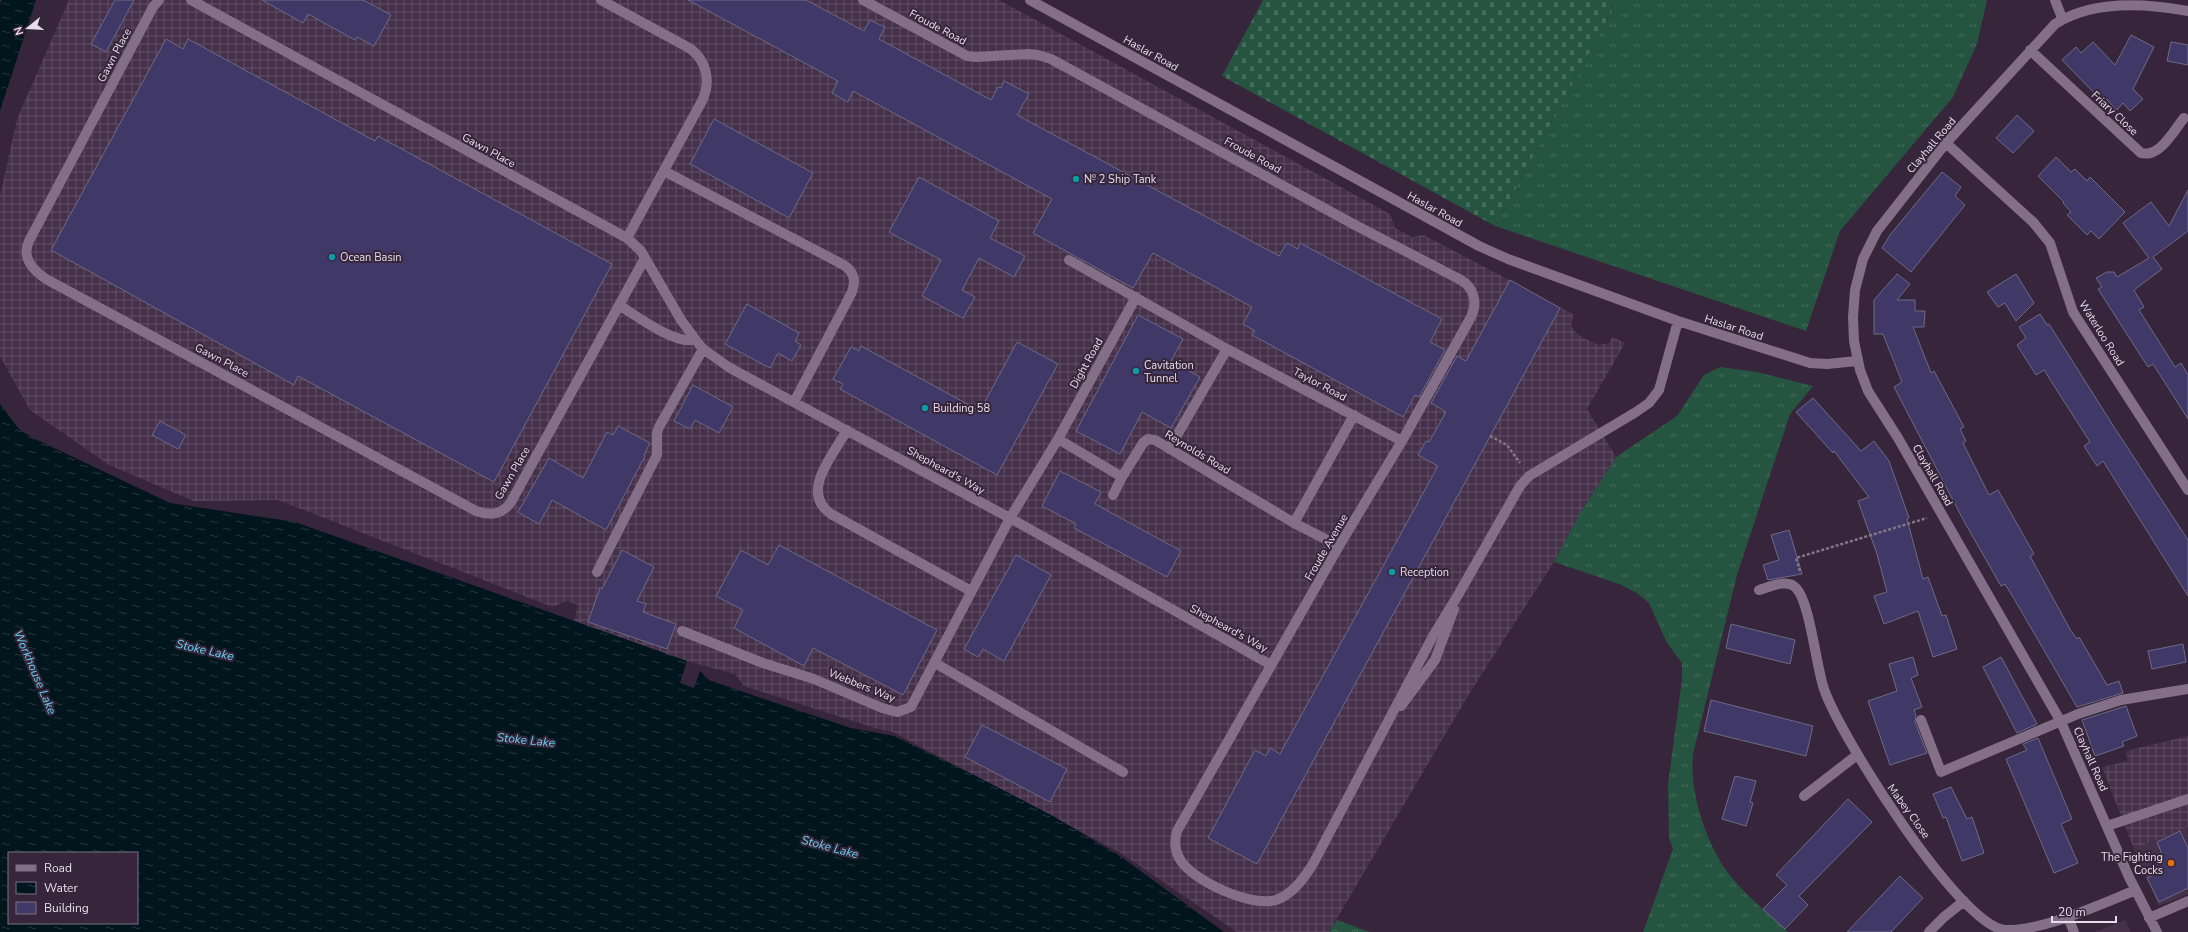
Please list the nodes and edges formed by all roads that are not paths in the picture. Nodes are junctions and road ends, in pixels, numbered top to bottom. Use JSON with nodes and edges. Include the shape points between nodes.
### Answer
{"nodes":[{"id":1,"x":159,"y":0,"type":"edge"},
{"id":2,"x":191,"y":0,"type":"edge"},
{"id":3,"x":601,"y":0,"type":"edge"},
{"id":4,"x":863,"y":0,"type":"edge"},
{"id":5,"x":1030,"y":0,"type":"edge"},
{"id":6,"x":2055,"y":0,"type":"edge"},
{"id":7,"x":2188,"y":11,"type":"edge"},
{"id":8,"x":2062,"y":18,"type":"junction"},
{"id":9,"x":2030,"y":50,"type":"junction"},
{"id":10,"x":2184,"y":118,"type":"dead end"},
{"id":11,"x":1946,"y":143,"type":"junction"},
{"id":12,"x":664,"y":171,"type":"junction"},
{"id":13,"x":627,"y":238,"type":"junction"},
{"id":14,"x":645,"y":258,"type":"junction"},
{"id":15,"x":1069,"y":260,"type":"dead end"},
{"id":16,"x":1136,"y":297,"type":"junction"},
{"id":17,"x":619,"y":305,"type":"junction"},
{"id":18,"x":1678,"y":321,"type":"junction"},
{"id":19,"x":695,"y":339,"type":"junction"},
{"id":20,"x":703,"y":349,"type":"junction"},
{"id":21,"x":1227,"y":349,"type":"junction"},
{"id":22,"x":1858,"y":361,"type":"junction"},
{"id":23,"x":794,"y":402,"type":"junction"},
{"id":24,"x":1354,"y":415,"type":"junction"},
{"id":25,"x":847,"y":430,"type":"junction"},
{"id":26,"x":1058,"y":439,"type":"junction"},
{"id":27,"x":1402,"y":441,"type":"junction"},
{"id":28,"x":1169,"y":449,"type":"junction"},
{"id":29,"x":1122,"y":477,"type":"junction"},
{"id":30,"x":2188,"y":490,"type":"edge"},
{"id":31,"x":1112,"y":495,"type":"dead end"},
{"id":32,"x":1010,"y":518,"type":"junction"},
{"id":33,"x":1294,"y":523,"type":"junction"},
{"id":34,"x":1339,"y":546,"type":"junction"},
{"id":35,"x":597,"y":572,"type":"dead end"},
{"id":36,"x":1759,"y":590,"type":"dead end"},
{"id":37,"x":971,"y":591,"type":"junction"},
{"id":38,"x":682,"y":631,"type":"dead end"},
{"id":39,"x":935,"y":663,"type":"junction"},
{"id":40,"x":1271,"y":665,"type":"junction"},
{"id":41,"x":2188,"y":689,"type":"edge"},
{"id":42,"x":1921,"y":720,"type":"dead end"},
{"id":43,"x":2061,"y":722,"type":"junction"},
{"id":44,"x":1857,"y":755,"type":"junction"},
{"id":45,"x":1123,"y":772,"type":"dead end"},
{"id":46,"x":1804,"y":796,"type":"dead end"},
{"id":47,"x":2188,"y":799,"type":"edge"},
{"id":48,"x":2107,"y":826,"type":"junction"},
{"id":49,"x":2136,"y":890,"type":"junction"},
{"id":50,"x":1964,"y":901,"type":"junction"},
{"id":51,"x":2188,"y":901,"type":"edge"},
{"id":52,"x":2068,"y":917,"type":"junction"},
{"id":53,"x":2150,"y":918,"type":"junction"},
{"id":54,"x":1929,"y":932,"type":"edge"},
{"id":55,"x":2074,"y":932,"type":"edge"},
{"id":56,"x":2157,"y":932,"type":"edge"}],
"edges":[{"from":1,"to":17,"type":"street","name":"Gawn Place","via":[[27,245],[29,263],[46,279],[476,511],[486,514],[499,512],[511,502]]},
{"from":2,"to":13,"type":"street","name":"Gawn Place"},
{"from":3,"to":12,"type":"street","via":[[686,45],[699,56],[704,65],[708,84],[705,94]]},
{"from":4,"to":27,"type":"street","name":"Froude Road","via":[[967,56],[1028,54],[1051,59],[1465,283],[1475,299],[1473,312]]},
{"from":5,"to":18,"type":"street","name":"Haslar Road","via":[[1479,246]]},
{"from":6,"to":8,"type":"street"},
{"from":7,"to":8,"type":"street","via":[[2122,3],[2083,9]]},
{"from":8,"to":9,"type":"street","name":"Clayhall Road"},
{"from":9,"to":10,"type":"street","name":"Friary Close","via":[[2141,153],[2149,154],[2159,149]]},
{"from":9,"to":11,"type":"street","name":"Clayhall Road"},
{"from":11,"to":22,"type":"street","name":"Clayhall Road","via":[[1882,223],[1863,259],[1855,290],[1853,317]]},
{"from":11,"to":30,"type":"street","name":"Waterloo Road","via":[[2043,232],[2052,250],[2073,312]]},
{"from":12,"to":13,"type":"street"},
{"from":12,"to":23,"type":"street","via":[[851,271],[855,283],[852,292]]},
{"from":13,"to":14,"type":"street","name":"Gawn Place","via":[[636,245]]},
{"from":14,"to":17,"type":"street","name":"Gawn Place"},
{"from":14,"to":19,"type":"street","name":"Shepheard's Way"},
{"from":15,"to":16,"type":"street","name":"Taylor Road"},
{"from":16,"to":21,"type":"street","name":"Taylor Road"},
{"from":16,"to":26,"type":"street","name":"Dight Road"},
{"from":17,"to":19,"type":"street","via":[[672,337],[687,341]]},
{"from":18,"to":22,"type":"street","name":"Haslar Road","via":[[1810,363]]},
{"from":18,"to":40,"type":"street","name":"Froude Avenue","via":[[1660,387],[1652,399],[1636,412],[1529,476],[1515,494],[1458,596],[1440,648],[1429,670],[1385,728],[1313,864],[1294,889],[1282,898],[1260,901],[1235,895],[1191,872],[1181,861],[1176,848],[1177,831]]},
{"from":19,"to":20,"type":"street","name":"Shepheard's Way"},
{"from":20,"to":23,"type":"street","name":"Shepheard's Way","via":[[730,368]]},
{"from":20,"to":35,"type":"street","via":[[659,427],[657,455]]},
{"from":21,"to":24,"type":"street","name":"Taylor Road"},
{"from":21,"to":28,"type":"street"},
{"from":22,"to":43,"type":"street","name":"Clayhall Road","via":[[1868,391]]},
{"from":23,"to":25,"type":"street","name":"Shepheard's Way"},
{"from":24,"to":27,"type":"street","name":"Taylor Road"},
{"from":24,"to":33,"type":"street"},
{"from":25,"to":32,"type":"street","name":"Shepheard's Way"},
{"from":25,"to":37,"type":"street","via":[[818,482],[817,496],[823,508]]},
{"from":26,"to":29,"type":"street"},
{"from":26,"to":32,"type":"street","name":"Dight Road"},
{"from":27,"to":34,"type":"street","name":"Froude Avenue"},
{"from":28,"to":29,"type":"street","name":"Reynolds Road","via":[[1155,440],[1146,440]]},
{"from":28,"to":33,"type":"street","name":"Reynolds Road"},
{"from":29,"to":31,"type":"street"},
{"from":32,"to":37,"type":"street","name":"Webbers Way"},
{"from":32,"to":40,"type":"street","name":"Shepheard's Way"},
{"from":33,"to":34,"type":"street","name":"Reynolds Road"},
{"from":34,"to":40,"type":"street","name":"Froude Avenue"},
{"from":36,"to":44,"type":"street","name":"Mabey Close","via":[[1787,583],[1796,587],[1801,594],[1831,709]]},
{"from":37,"to":39,"type":"street","name":"Webbers Way"},
{"from":38,"to":39,"type":"street","name":"Webbers Way","via":[[763,663],[814,679],[892,711],[903,711],[911,707]]},
{"from":39,"to":45,"type":"street"},
{"from":41,"to":43,"type":"street","via":[[2120,700],[2074,715]]},
{"from":42,"to":43,"type":"street","via":[[1941,772]]},
{"from":43,"to":48,"type":"street","name":"Clayhall Road"},
{"from":44,"to":46,"type":"street"},
{"from":44,"to":50,"type":"street","name":"Mabey Close","via":[[1901,821]]},
{"from":47,"to":48,"type":"street"},
{"from":48,"to":49,"type":"street","name":"Clayhall Road"},
{"from":49,"to":52,"type":"street","name":"Mabey Close"},
{"from":49,"to":53,"type":"street","name":"Clayhall Road"},
{"from":50,"to":52,"type":"street","name":"Mabey Close","via":[[1986,922],[2004,930],[2035,928]]},
{"from":50,"to":54,"type":"street"},
{"from":51,"to":53,"type":"street"},
{"from":52,"to":55,"type":"street"},
{"from":53,"to":56,"type":"street","name":"Clayhall Road"}]}
